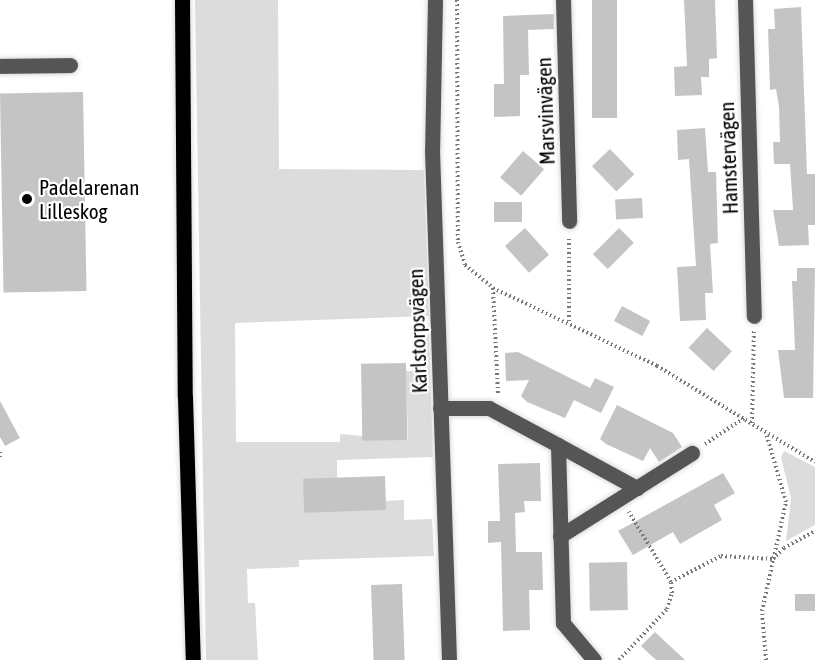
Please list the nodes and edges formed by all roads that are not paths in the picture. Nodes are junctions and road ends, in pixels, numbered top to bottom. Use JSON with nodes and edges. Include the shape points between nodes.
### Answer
{"nodes":[{"id":1,"x":182,"y":0,"type":"edge"},
{"id":2,"x":435,"y":0,"type":"edge"},
{"id":3,"x":562,"y":0,"type":"edge"},
{"id":4,"x":745,"y":0,"type":"edge"},
{"id":5,"x":70,"y":65,"type":"dead end"},
{"id":6,"x":0,"y":66,"type":"edge"},
{"id":7,"x":569,"y":221,"type":"road end"},
{"id":8,"x":754,"y":316,"type":"road end"},
{"id":9,"x":440,"y":408,"type":"junction"},
{"id":10,"x":558,"y":445,"type":"junction"},
{"id":11,"x":692,"y":453,"type":"road end"},
{"id":12,"x":637,"y":488,"type":"junction"},
{"id":13,"x":560,"y":536,"type":"junction"},
{"id":14,"x":193,"y":660,"type":"edge"},
{"id":15,"x":449,"y":660,"type":"edge"},
{"id":16,"x":594,"y":660,"type":"edge"}],
"edges":[{"from":1,"to":14,"type":"main road","via":[[185,409]]},
{"from":2,"to":9,"type":"street","name":"Karlstorpsvägen","via":[[432,150]]},
{"from":3,"to":7,"type":"street","name":"Marsvinvägen"},
{"from":4,"to":8,"type":"street","name":"Hamstervägen"},
{"from":5,"to":6,"type":"street"},
{"from":9,"to":10,"type":"street","via":[[489,408]]},
{"from":9,"to":15,"type":"street","name":"Karlstorpsvägen"},
{"from":10,"to":12,"type":"street"},
{"from":10,"to":13,"type":"street"},
{"from":11,"to":12,"type":"street"},
{"from":12,"to":13,"type":"street"},
{"from":13,"to":16,"type":"street","via":[[562,623]]}]}
